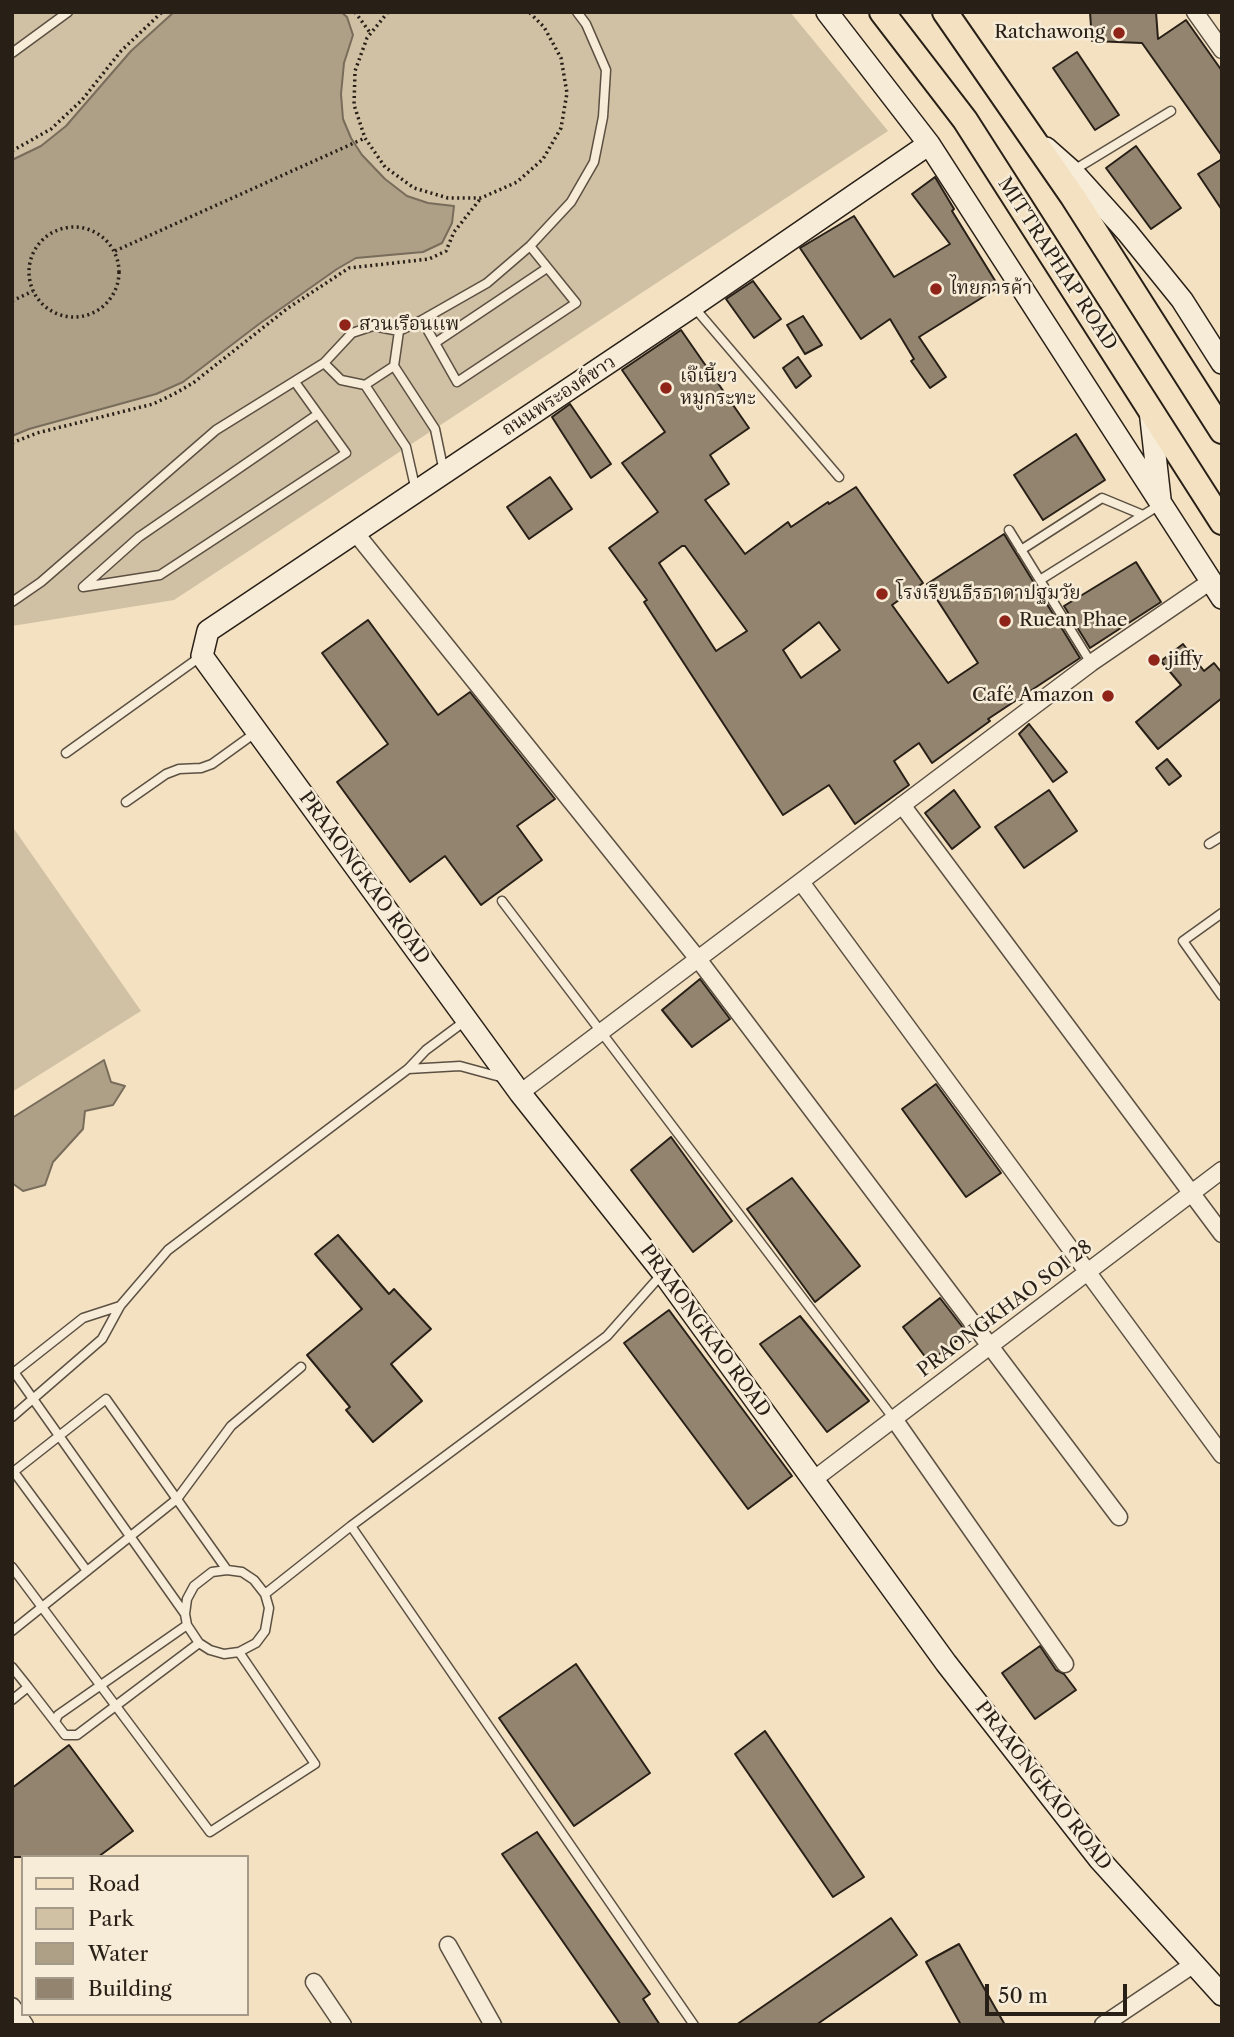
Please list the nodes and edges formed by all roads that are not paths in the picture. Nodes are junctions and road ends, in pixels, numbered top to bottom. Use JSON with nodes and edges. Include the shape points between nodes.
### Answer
{"nodes":[{"id":1,"x":68,"y":12,"type":"edge"},
{"id":2,"x":577,"y":12,"type":"edge"},
{"id":3,"x":827,"y":12,"type":"edge"},
{"id":4,"x":882,"y":12,"type":"edge"},
{"id":5,"x":1195,"y":12,"type":"edge"},
{"id":6,"x":946,"y":13,"type":"edge"},
{"id":7,"x":1222,"y":50,"type":"edge"},
{"id":8,"x":12,"y":53,"type":"edge"},
{"id":9,"x":1171,"y":111,"type":"dead end"},
{"id":10,"x":1034,"y":138,"type":"junction"},
{"id":11,"x":929,"y":144,"type":"junction"},
{"id":12,"x":1072,"y":171,"type":"junction"},
{"id":13,"x":530,"y":246,"type":"junction"},
{"id":14,"x":547,"y":268,"type":"junction"},
{"id":15,"x":693,"y":306,"type":"junction"},
{"id":16,"x":422,"y":320,"type":"junction"},
{"id":17,"x":399,"y":331,"type":"junction"},
{"id":18,"x":435,"y":343,"type":"junction"},
{"id":19,"x":324,"y":363,"type":"junction"},
{"id":20,"x":1222,"y":363,"type":"edge"},
{"id":21,"x":394,"y":366,"type":"junction"},
{"id":22,"x":295,"y":382,"type":"junction"},
{"id":23,"x":365,"y":385,"type":"junction"},
{"id":24,"x":1150,"y":410,"type":"junction"},
{"id":25,"x":318,"y":414,"type":"junction"},
{"id":26,"x":1222,"y":430,"type":"edge"},
{"id":27,"x":444,"y":472,"type":"junction"},
{"id":28,"x":839,"y":477,"type":"dead end"},
{"id":29,"x":416,"y":491,"type":"junction"},
{"id":30,"x":1152,"y":510,"type":"junction"},
{"id":31,"x":1222,"y":522,"type":"edge"},
{"id":32,"x":1009,"y":530,"type":"dead end"},
{"id":33,"x":354,"y":531,"type":"junction"},
{"id":34,"x":1021,"y":550,"type":"junction"},
{"id":35,"x":1040,"y":580,"type":"junction"},
{"id":36,"x":1216,"y":590,"type":"edge"},
{"id":37,"x":12,"y":602,"type":"edge"},
{"id":38,"x":202,"y":656,"type":"junction"},
{"id":39,"x":1091,"y":663,"type":"junction"},
{"id":40,"x":257,"y":731,"type":"junction"},
{"id":41,"x":66,"y":753,"type":"dead end"},
{"id":42,"x":126,"y":802,"type":"dead end"},
{"id":43,"x":902,"y":805,"type":"junction"},
{"id":44,"x":1222,"y":836,"type":"edge"},
{"id":45,"x":1209,"y":844,"type":"dead end"},
{"id":46,"x":800,"y":882,"type":"junction"},
{"id":47,"x":502,"y":901,"type":"dead end"},
{"id":48,"x":1222,"y":913,"type":"edge"},
{"id":49,"x":698,"y":959,"type":"junction"},
{"id":50,"x":1222,"y":996,"type":"edge"},
{"id":51,"x":467,"y":1020,"type":"junction"},
{"id":52,"x":604,"y":1032,"type":"junction"},
{"id":53,"x":408,"y":1069,"type":"junction"},
{"id":54,"x":515,"y":1086,"type":"junction"},
{"id":55,"x":1222,"y":1170,"type":"edge"},
{"id":56,"x":1192,"y":1193,"type":"junction"},
{"id":57,"x":1222,"y":1234,"type":"edge"},
{"id":58,"x":663,"y":1273,"type":"junction"},
{"id":59,"x":1087,"y":1273,"type":"junction"},
{"id":60,"x":120,"y":1306,"type":"junction"},
{"id":61,"x":990,"y":1346,"type":"junction"},
{"id":62,"x":301,"y":1367,"type":"dead end"},
{"id":63,"x":13,"y":1373,"type":"edge"},
{"id":64,"x":34,"y":1399,"type":"junction"},
{"id":65,"x":12,"y":1417,"type":"edge"},
{"id":66,"x":894,"y":1419,"type":"junction"},
{"id":67,"x":59,"y":1436,"type":"junction"},
{"id":68,"x":1222,"y":1455,"type":"edge"},
{"id":69,"x":13,"y":1472,"type":"edge"},
{"id":70,"x":813,"y":1480,"type":"junction"},
{"id":71,"x":177,"y":1499,"type":"junction"},
{"id":72,"x":1119,"y":1517,"type":"dead end"},
{"id":73,"x":351,"y":1526,"type":"junction"},
{"id":74,"x":130,"y":1536,"type":"junction"},
{"id":75,"x":12,"y":1567,"type":"edge"},
{"id":76,"x":227,"y":1570,"type":"junction"},
{"id":77,"x":87,"y":1571,"type":"junction"},
{"id":78,"x":265,"y":1594,"type":"junction"},
{"id":79,"x":42,"y":1607,"type":"junction"},
{"id":80,"x":185,"y":1614,"type":"junction"},
{"id":81,"x":187,"y":1625,"type":"junction"},
{"id":82,"x":12,"y":1631,"type":"edge"},
{"id":83,"x":199,"y":1643,"type":"junction"},
{"id":84,"x":239,"y":1652,"type":"junction"},
{"id":85,"x":1065,"y":1664,"type":"dead end"},
{"id":86,"x":12,"y":1667,"type":"edge"},
{"id":87,"x":99,"y":1685,"type":"junction"},
{"id":88,"x":28,"y":1687,"type":"junction"},
{"id":89,"x":12,"y":1700,"type":"edge"},
{"id":90,"x":116,"y":1707,"type":"junction"},
{"id":91,"x":55,"y":1722,"type":"junction"},
{"id":92,"x":448,"y":1945,"type":"dead end"},
{"id":93,"x":1194,"y":1964,"type":"junction"},
{"id":94,"x":314,"y":1982,"type":"dead end"},
{"id":95,"x":1220,"y":1990,"type":"edge"},
{"id":96,"x":12,"y":2006,"type":"edge"},
{"id":97,"x":490,"y":2024,"type":"edge"},
{"id":98,"x":26,"y":2025,"type":"edge"},
{"id":99,"x":343,"y":2025,"type":"edge"},
{"id":100,"x":694,"y":2025,"type":"edge"},
{"id":101,"x":1103,"y":2025,"type":"edge"}],
"edges":[{"from":1,"to":8,"type":"lane"},
{"from":2,"to":13,"type":"lane","via":[[606,69],[594,162],[570,202]]},
{"from":3,"to":11,"type":"street"},
{"from":4,"to":24,"type":"main road","name":"MITTRAPHAP ROAD","via":[[965,120]]},
{"from":5,"to":7,"type":"street"},
{"from":6,"to":10,"type":"main road"},
{"from":9,"to":12,"type":"lane"},
{"from":10,"to":12,"type":"street"},
{"from":10,"to":26,"type":"main road"},
{"from":11,"to":15,"type":"street","name":"ถนนพระองค์ขาว"},
{"from":11,"to":30,"type":"street"},
{"from":12,"to":20,"type":"street","via":[[1182,300]]},
{"from":13,"to":14,"type":"lane"},
{"from":13,"to":16,"type":"lane","via":[[487,284]]},
{"from":14,"to":18,"type":"lane"},
{"from":14,"to":18,"type":"lane","via":[[576,303],[457,382]]},
{"from":15,"to":27,"type":"street","name":"ถนนพระองค์ขาว"},
{"from":15,"to":28,"type":"lane"},
{"from":16,"to":17,"type":"lane"},
{"from":16,"to":18,"type":"lane"},
{"from":17,"to":19,"type":"lane","via":[[373,326],[352,333]]},
{"from":17,"to":21,"type":"lane"},
{"from":19,"to":22,"type":"lane"},
{"from":19,"to":23,"type":"lane","via":[[341,380]]},
{"from":21,"to":23,"type":"lane"},
{"from":21,"to":27,"type":"lane","via":[[435,429]]},
{"from":22,"to":25,"type":"lane"},
{"from":22,"to":37,"type":"lane","via":[[216,430]]},
{"from":23,"to":29,"type":"lane","via":[[406,447]]},
{"from":24,"to":30,"type":"street"},
{"from":24,"to":31,"type":"main road","name":"MITTRAPHAP ROAD"},
{"from":25,"to":25,"type":"lane","via":[[346,453],[160,575],[83,587],[139,537]]},
{"from":27,"to":29,"type":"street","name":"ถนนพระองค์ขาว"},
{"from":29,"to":33,"type":"street","name":"ถนนพระองค์ขาว"},
{"from":30,"to":34,"type":"lane","via":[[1102,498]]},
{"from":30,"to":35,"type":"lane"},
{"from":30,"to":36,"type":"street"},
{"from":32,"to":34,"type":"lane"},
{"from":33,"to":38,"type":"street","name":"ถนนพระองค์ขาว","via":[[208,631]]},
{"from":33,"to":49,"type":"street"},
{"from":34,"to":35,"type":"lane"},
{"from":35,"to":39,"type":"lane"},
{"from":36,"to":39,"type":"street"},
{"from":38,"to":40,"type":"street","name":"PRAAONGKAO ROAD"},
{"from":38,"to":41,"type":"lane"},
{"from":39,"to":43,"type":"street"},
{"from":40,"to":42,"type":"lane","via":[[212,764],[166,774]]},
{"from":40,"to":51,"type":"street","name":"PRAAONGKAO ROAD"},
{"from":43,"to":46,"type":"street"},
{"from":43,"to":56,"type":"street"},
{"from":44,"to":45,"type":"lane"},
{"from":46,"to":49,"type":"street"},
{"from":46,"to":59,"type":"street"},
{"from":47,"to":52,"type":"lane"},
{"from":48,"to":50,"type":"lane","via":[[1183,941]]},
{"from":49,"to":52,"type":"street"},
{"from":49,"to":61,"type":"street"},
{"from":51,"to":53,"type":"lane"},
{"from":51,"to":54,"type":"street","name":"PRAAONGKAO ROAD"},
{"from":52,"to":54,"type":"street"},
{"from":52,"to":66,"type":"lane"},
{"from":53,"to":54,"type":"lane","via":[[460,1066]]},
{"from":53,"to":60,"type":"lane","via":[[168,1250]]},
{"from":54,"to":58,"type":"street","name":"PRAAONGKAO ROAD"},
{"from":55,"to":56,"type":"street","name":"PRAONGKHAO SOI 28"},
{"from":56,"to":57,"type":"street"},
{"from":56,"to":59,"type":"street","name":"PRAONGKHAO SOI 28"},
{"from":58,"to":70,"type":"street","name":"PRAAONGKAO ROAD"},
{"from":58,"to":73,"type":"lane","via":[[607,1336]]},
{"from":59,"to":61,"type":"street","name":"PRAONGKHAO SOI 28"},
{"from":59,"to":68,"type":"street"},
{"from":60,"to":63,"type":"lane","via":[[83,1318]]},
{"from":60,"to":64,"type":"lane","via":[[102,1339]]},
{"from":61,"to":66,"type":"street","name":"PRAONGKHAO SOI 28"},
{"from":61,"to":72,"type":"street"},
{"from":62,"to":71,"type":"lane","via":[[230,1426]]},
{"from":63,"to":64,"type":"lane"},
{"from":64,"to":65,"type":"lane"},
{"from":64,"to":67,"type":"lane"},
{"from":66,"to":70,"type":"street","name":"PRAONGKHAO SOI 28"},
{"from":66,"to":85,"type":"street"},
{"from":67,"to":69,"type":"lane"},
{"from":67,"to":71,"type":"lane","via":[[106,1399]]},
{"from":67,"to":74,"type":"lane"},
{"from":69,"to":77,"type":"lane"},
{"from":70,"to":93,"type":"street","name":"PRAAONGKAO ROAD","via":[[946,1663],[1100,1860]]},
{"from":71,"to":74,"type":"lane"},
{"from":71,"to":76,"type":"lane"},
{"from":73,"to":78,"type":"lane"},
{"from":73,"to":100,"type":"lane"},
{"from":74,"to":77,"type":"lane"},
{"from":74,"to":80,"type":"lane"},
{"from":75,"to":79,"type":"lane"},
{"from":76,"to":78,"type":"lane","via":[[242,1572]]},
{"from":76,"to":80,"type":"lane","via":[[212,1572],[194,1586]]},
{"from":77,"to":79,"type":"lane"},
{"from":78,"to":84,"type":"lane","via":[[270,1608],[265,1632]]},
{"from":79,"to":82,"type":"lane"},
{"from":79,"to":87,"type":"lane"},
{"from":80,"to":81,"type":"lane"},
{"from":81,"to":83,"type":"lane"},
{"from":81,"to":87,"type":"lane"},
{"from":83,"to":84,"type":"lane","via":[[224,1654]]},
{"from":83,"to":90,"type":"lane"},
{"from":84,"to":90,"type":"lane","via":[[315,1764],[210,1832]]},
{"from":86,"to":88,"type":"lane"},
{"from":87,"to":90,"type":"lane"},
{"from":87,"to":91,"type":"lane"},
{"from":88,"to":89,"type":"lane"},
{"from":88,"to":91,"type":"lane"},
{"from":90,"to":91,"type":"lane","via":[[77,1735],[65,1735]]},
{"from":92,"to":97,"type":"street"},
{"from":93,"to":95,"type":"street","name":"PRAAONGKAO ROAD"},
{"from":93,"to":101,"type":"street"},
{"from":94,"to":99,"type":"street"},
{"from":96,"to":98,"type":"street"}]}
